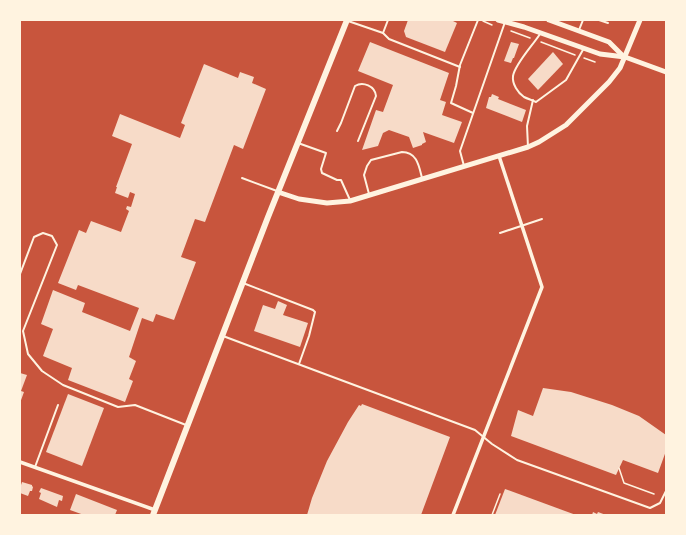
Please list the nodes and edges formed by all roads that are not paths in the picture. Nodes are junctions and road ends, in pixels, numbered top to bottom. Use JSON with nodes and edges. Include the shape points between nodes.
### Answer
{"nodes":[{"id":1,"x":347,"y":20,"type":"edge"},
{"id":2,"x":388,"y":20,"type":"edge"},
{"id":3,"x":478,"y":20,"type":"edge"},
{"id":4,"x":498,"y":20,"type":"edge"},
{"id":5,"x":583,"y":20,"type":"edge"},
{"id":6,"x":599,"y":20,"type":"edge"},
{"id":7,"x":640,"y":20,"type":"edge"},
{"id":8,"x":552,"y":21,"type":"edge"},
{"id":9,"x":505,"y":22,"type":"junction"},
{"id":10,"x":608,"y":23,"type":"dead end"},
{"id":11,"x":579,"y":31,"type":"junction"},
{"id":12,"x":383,"y":33,"type":"junction"},
{"id":13,"x":541,"y":33,"type":"junction"},
{"id":14,"x":584,"y":48,"type":"junction"},
{"id":15,"x":625,"y":57,"type":"junction"},
{"id":16,"x":460,"y":67,"type":"junction"},
{"id":17,"x":666,"y":72,"type":"edge"},
{"id":18,"x":533,"y":100,"type":"junction"},
{"id":19,"x":473,"y":113,"type":"junction"},
{"id":20,"x":336,"y":131,"type":"dead end"},
{"id":21,"x":358,"y":141,"type":"dead end"},
{"id":22,"x":298,"y":143,"type":"junction"},
{"id":23,"x":528,"y":147,"type":"junction"},
{"id":24,"x":499,"y":156,"type":"junction"},
{"id":25,"x":464,"y":167,"type":"junction"},
{"id":26,"x":242,"y":178,"type":"dead end"},
{"id":27,"x":423,"y":179,"type":"junction"},
{"id":28,"x":278,"y":192,"type":"junction"},
{"id":29,"x":369,"y":196,"type":"junction"},
{"id":30,"x":350,"y":201,"type":"junction"},
{"id":31,"x":542,"y":219,"type":"dead end"},
{"id":32,"x":522,"y":226,"type":"junction"},
{"id":33,"x":500,"y":234,"type":"dead end"},
{"id":34,"x":20,"y":274,"type":"edge"},
{"id":35,"x":243,"y":283,"type":"junction"},
{"id":36,"x":222,"y":336,"type":"junction"},
{"id":37,"x":299,"y":364,"type":"junction"},
{"id":38,"x":58,"y":405,"type":"dead end"},
{"id":39,"x":187,"y":426,"type":"junction"},
{"id":40,"x":483,"y":438,"type":"junction"},
{"id":41,"x":20,"y":462,"type":"edge"},
{"id":42,"x":35,"y":467,"type":"junction"},
{"id":43,"x":666,"y":491,"type":"edge"},
{"id":44,"x":154,"y":513,"type":"edge"},
{"id":45,"x":453,"y":515,"type":"edge"}],
"edges":[{"from":1,"to":12,"type":"lane"},
{"from":1,"to":22,"type":"highway"},
{"from":2,"to":12,"type":"lane"},
{"from":3,"to":16,"type":"lane"},
{"from":4,"to":9,"type":"main road"},
{"from":5,"to":11,"type":"lane"},
{"from":6,"to":10,"type":"lane"},
{"from":7,"to":15,"type":"main road"},
{"from":8,"to":11,"type":"main road"},
{"from":9,"to":13,"type":"main road"},
{"from":9,"to":19,"type":"lane"},
{"from":11,"to":15,"type":"main road","via":[[609,42]]},
{"from":12,"to":16,"type":"lane","via":[[389,40]]},
{"from":13,"to":14,"type":"main road"},
{"from":13,"to":18,"type":"lane","via":[[516,66],[512,77],[518,91],[524,97]]},
{"from":14,"to":15,"type":"main road","via":[[600,54]]},
{"from":14,"to":18,"type":"lane","via":[[566,80],[536,102]]},
{"from":15,"to":17,"type":"main road"},
{"from":15,"to":23,"type":"main road","via":[[609,82],[566,125]]},
{"from":16,"to":19,"type":"lane","via":[[451,103]]},
{"from":18,"to":23,"type":"lane","via":[[527,126]]},
{"from":19,"to":25,"type":"lane","via":[[460,151]]},
{"from":20,"to":21,"type":"lane","via":[[355,86],[362,84],[373,88],[376,96]]},
{"from":22,"to":28,"type":"highway"},
{"from":22,"to":30,"type":"lane","via":[[326,154],[322,173],[341,180]]},
{"from":23,"to":24,"type":"main road"},
{"from":24,"to":25,"type":"main road"},
{"from":24,"to":32,"type":"street"},
{"from":25,"to":27,"type":"main road"},
{"from":26,"to":28,"type":"lane"},
{"from":27,"to":29,"type":"main road"},
{"from":27,"to":29,"type":"lane","via":[[417,160],[406,152],[371,160],[364,175]]},
{"from":28,"to":30,"type":"main road","via":[[299,199],[327,203]]},
{"from":28,"to":35,"type":"highway"},
{"from":29,"to":30,"type":"main road"},
{"from":31,"to":32,"type":"lane"},
{"from":32,"to":33,"type":"lane"},
{"from":32,"to":40,"type":"street","via":[[542,287]]},
{"from":34,"to":39,"type":"lane","via":[[34,237],[43,233],[52,236],[57,245],[23,331],[28,354],[42,371],[63,385],[118,407],[135,405]]},
{"from":35,"to":36,"type":"highway"},
{"from":35,"to":37,"type":"lane","via":[[315,312]]},
{"from":36,"to":37,"type":"lane"},
{"from":36,"to":39,"type":"highway"},
{"from":37,"to":40,"type":"lane","via":[[475,430]]},
{"from":38,"to":42,"type":"lane"},
{"from":39,"to":44,"type":"highway"},
{"from":40,"to":43,"type":"lane","via":[[517,460],[650,508],[660,503]]},
{"from":40,"to":45,"type":"street"},
{"from":41,"to":42,"type":"street"},
{"from":42,"to":44,"type":"street"}]}
